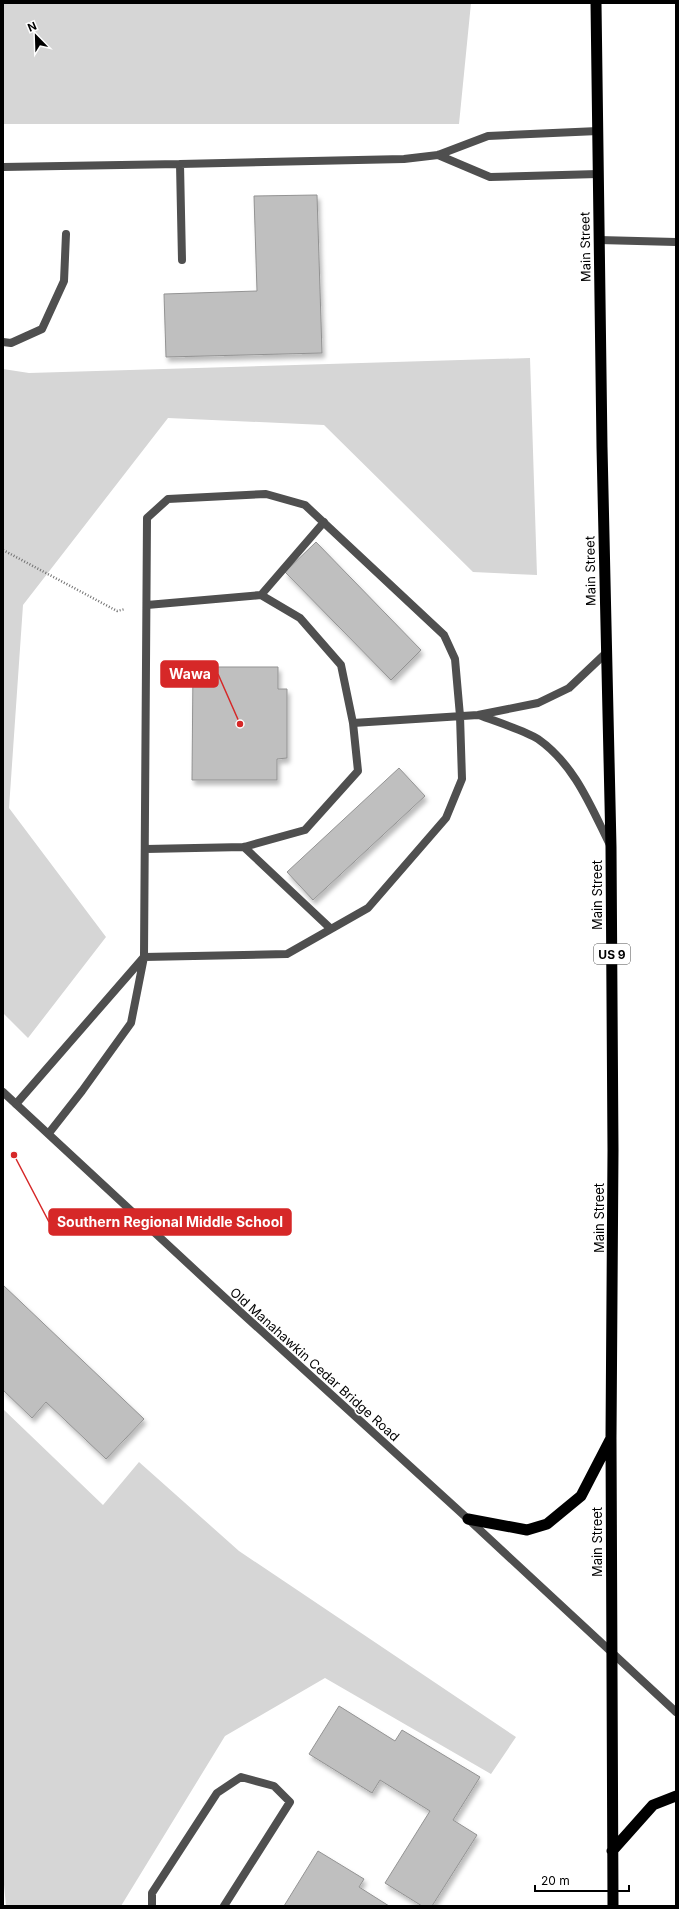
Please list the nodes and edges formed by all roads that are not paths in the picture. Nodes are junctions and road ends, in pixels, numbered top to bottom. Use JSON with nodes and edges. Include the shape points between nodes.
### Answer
{"nodes":[{"id":1,"x":596,"y":3,"type":"edge"},
{"id":2,"x":598,"y":131,"type":"junction"},
{"id":3,"x":438,"y":155,"type":"junction"},
{"id":4,"x":180,"y":164,"type":"junction"},
{"id":5,"x":3,"y":167,"type":"edge"},
{"id":6,"x":598,"y":174,"type":"junction"},
{"id":7,"x":66,"y":234,"type":"dead end"},
{"id":8,"x":599,"y":240,"type":"junction"},
{"id":9,"x":676,"y":242,"type":"edge"},
{"id":10,"x":182,"y":260,"type":"dead end"},
{"id":11,"x":3,"y":342,"type":"edge"},
{"id":12,"x":324,"y":522,"type":"junction"},
{"id":13,"x":261,"y":595,"type":"junction"},
{"id":14,"x":147,"y":605,"type":"junction"},
{"id":15,"x":606,"y":653,"type":"junction"},
{"id":16,"x":478,"y":714,"type":"junction"},
{"id":17,"x":460,"y":716,"type":"junction"},
{"id":18,"x":353,"y":723,"type":"junction"},
{"id":19,"x":244,"y":847,"type":"junction"},
{"id":20,"x":611,"y":847,"type":"junction"},
{"id":21,"x":146,"y":849,"type":"junction"},
{"id":22,"x":331,"y":929,"type":"junction"},
{"id":23,"x":144,"y":957,"type":"junction"},
{"id":24,"x":3,"y":1092,"type":"edge"},
{"id":25,"x":16,"y":1104,"type":"junction"},
{"id":26,"x":49,"y":1133,"type":"junction"},
{"id":27,"x":611,"y":1438,"type":"junction"},
{"id":28,"x":468,"y":1519,"type":"junction"},
{"id":29,"x":611,"y":1653,"type":"junction"},
{"id":30,"x":676,"y":1712,"type":"edge"},
{"id":31,"x":676,"y":1796,"type":"edge"},
{"id":32,"x":612,"y":1851,"type":"junction"},
{"id":33,"x":152,"y":1906,"type":"edge"},
{"id":34,"x":224,"y":1906,"type":"edge"},
{"id":35,"x":613,"y":1906,"type":"edge"}],
"edges":[{"from":1,"to":2,"type":"highway","name":"Main Street","number":"US 9"},
{"from":2,"to":3,"type":"street","via":[[488,136]]},
{"from":2,"to":6,"type":"highway","name":"Main Street","number":"US 9"},
{"from":3,"to":4,"type":"street","via":[[404,159]]},
{"from":3,"to":6,"type":"street","via":[[490,176]]},
{"from":4,"to":5,"type":"street"},
{"from":4,"to":10,"type":"street"},
{"from":6,"to":8,"type":"highway","name":"Main Street","number":"US 9"},
{"from":7,"to":11,"type":"street","via":[[64,281],[42,329],[11,343]]},
{"from":8,"to":9,"type":"street"},
{"from":8,"to":15,"type":"highway","name":"Main Street","number":"US 9"},
{"from":12,"to":13,"type":"street"},
{"from":12,"to":14,"type":"street","via":[[305,505],[266,494],[168,499],[147,518]]},
{"from":12,"to":17,"type":"street","via":[[444,634],[455,659]]},
{"from":13,"to":14,"type":"street"},
{"from":13,"to":18,"type":"street","via":[[300,618],[342,666]]},
{"from":14,"to":21,"type":"street"},
{"from":15,"to":16,"type":"street","via":[[569,688],[538,703]]},
{"from":15,"to":20,"type":"highway","name":"Main Street","number":"US 9"},
{"from":16,"to":17,"type":"street"},
{"from":16,"to":20,"type":"street","via":[[538,739],[562,760],[576,778]]},
{"from":17,"to":18,"type":"street"},
{"from":17,"to":22,"type":"street","via":[[462,779],[446,818],[368,908]]},
{"from":18,"to":19,"type":"street","via":[[358,772],[305,830]]},
{"from":19,"to":21,"type":"street"},
{"from":19,"to":22,"type":"street"},
{"from":20,"to":27,"type":"highway","name":"Main Street","number":"US 9"},
{"from":21,"to":23,"type":"street"},
{"from":22,"to":23,"type":"street","via":[[287,954]]},
{"from":23,"to":25,"type":"street"},
{"from":23,"to":26,"type":"street","via":[[131,1023]]},
{"from":24,"to":25,"type":"street","name":"Old Manahawkin Cedar Bridge Road"},
{"from":25,"to":26,"type":"street","name":"Old Manahawkin Cedar Bridge Road"},
{"from":26,"to":28,"type":"street","name":"Old Manahawkin Cedar Bridge Road"},
{"from":27,"to":28,"type":"highway","via":[[581,1496],[547,1524],[527,1530]]},
{"from":27,"to":29,"type":"highway","name":"Main Street","number":"US 9"},
{"from":28,"to":29,"type":"street","name":"Old Manahawkin Cedar Bridge Road"},
{"from":29,"to":30,"type":"street","name":"Old Manahawkin Cedar Bridge Road"},
{"from":29,"to":32,"type":"highway","name":"Main Street","number":"US 9"},
{"from":31,"to":32,"type":"highway","via":[[653,1805]]},
{"from":32,"to":35,"type":"highway","name":"Main Street","number":"US 9"},
{"from":33,"to":34,"type":"street","via":[[152,1893],[217,1793],[241,1777],[274,1786],[290,1802]]}]}
